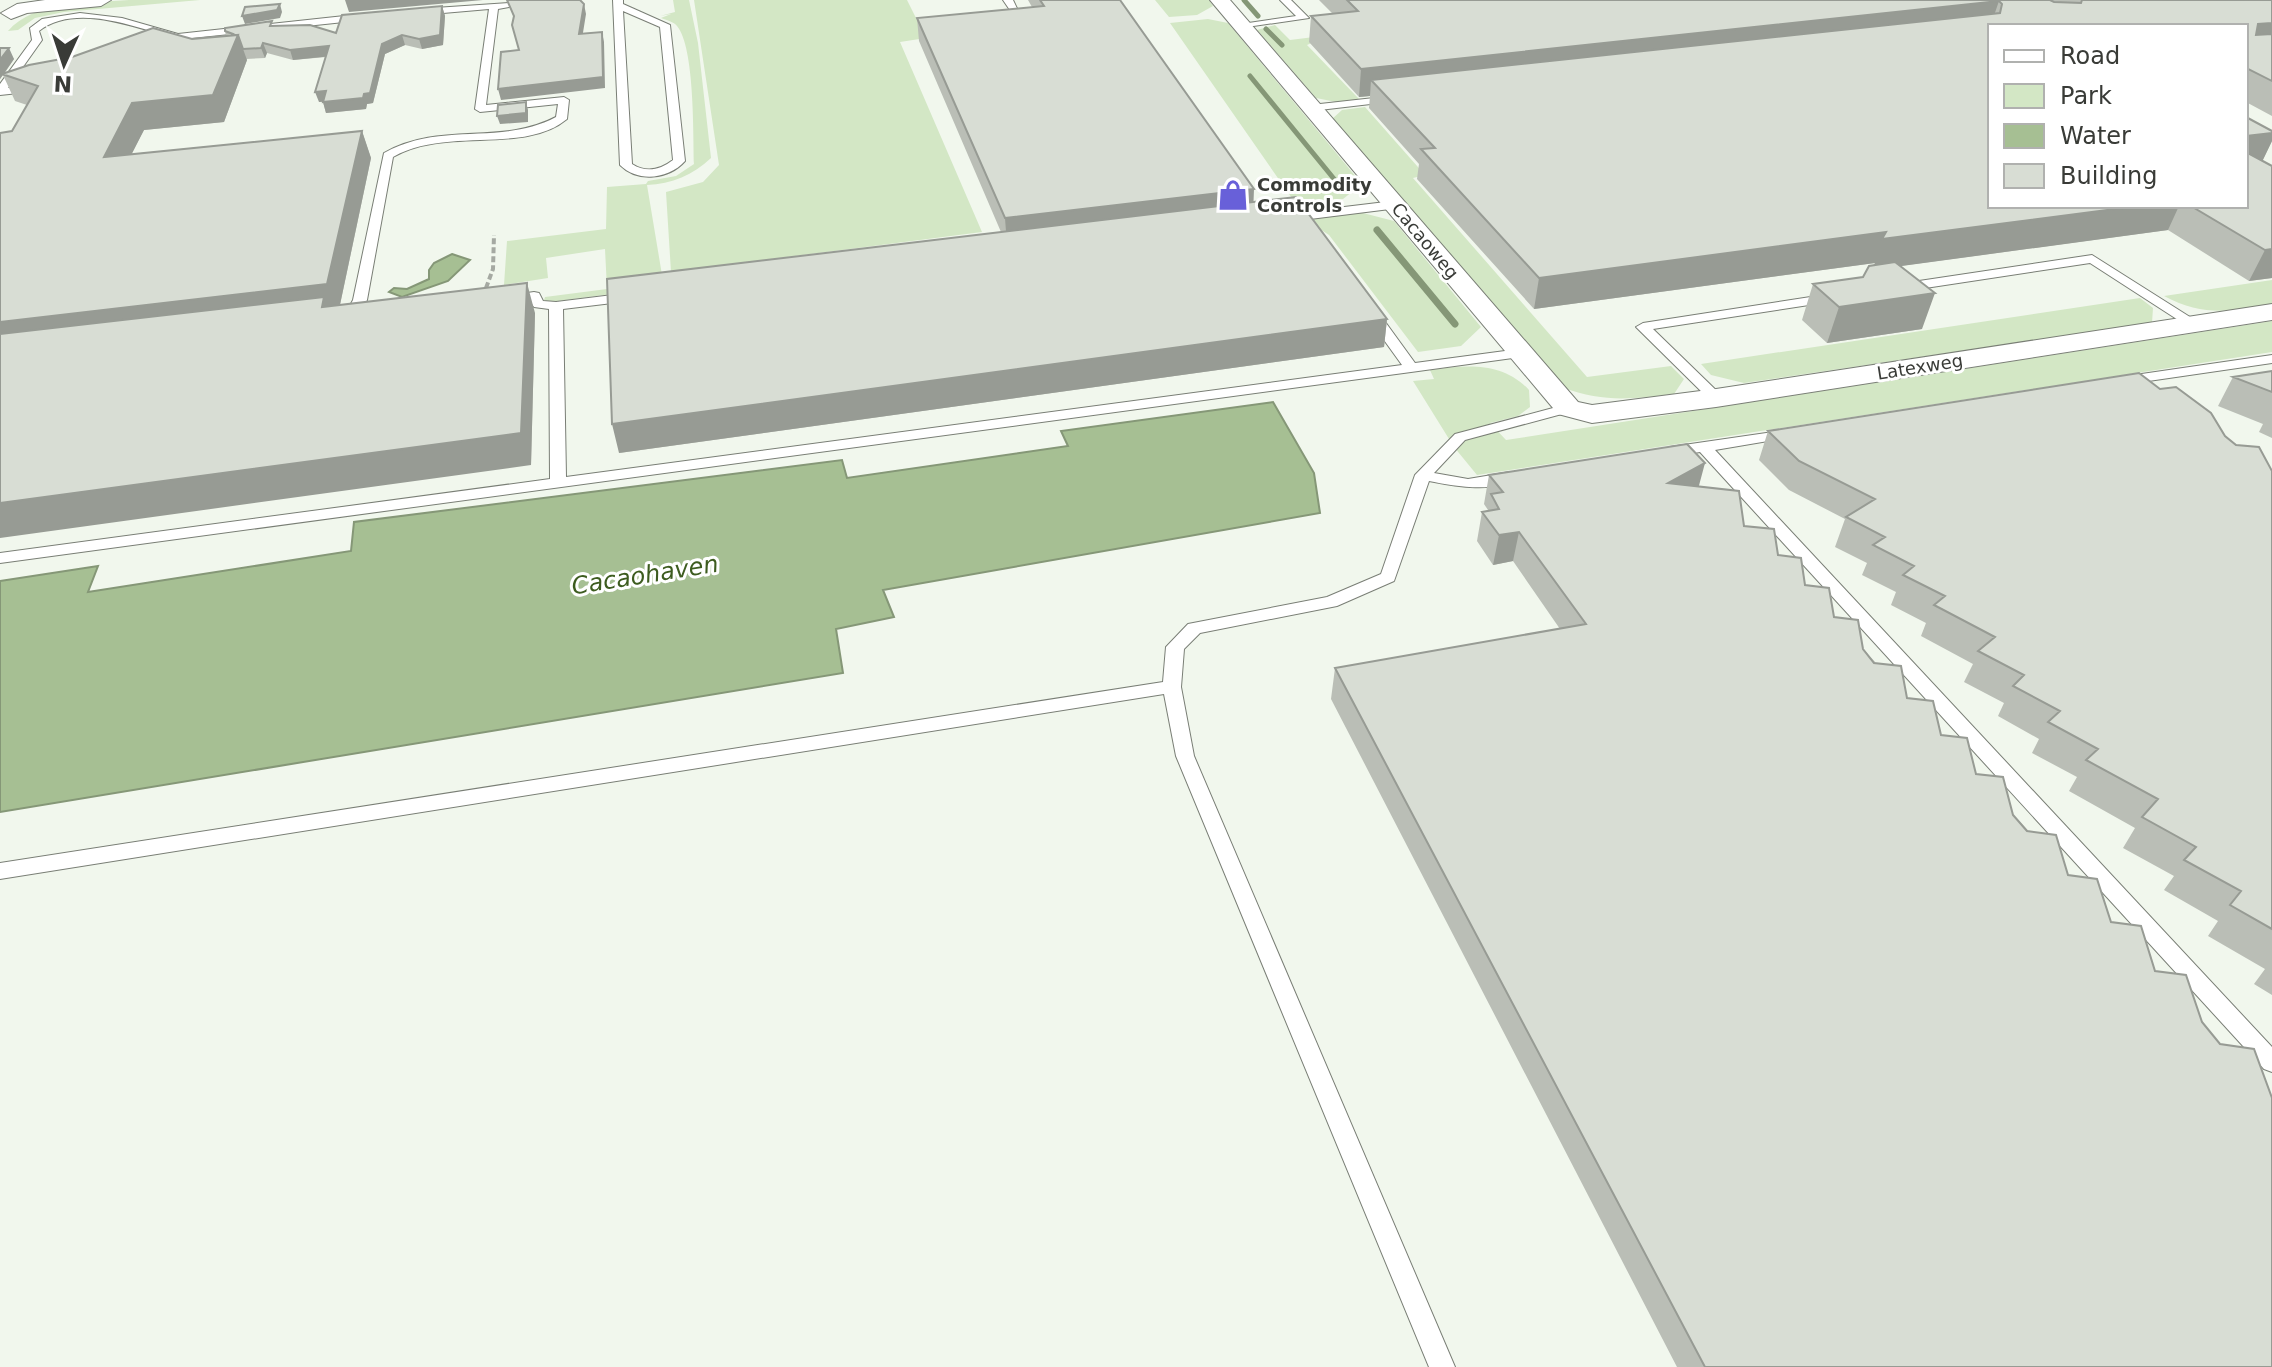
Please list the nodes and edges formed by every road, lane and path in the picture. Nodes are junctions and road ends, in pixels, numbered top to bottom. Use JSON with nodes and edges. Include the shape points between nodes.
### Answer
{"nodes":[{"id":1,"x":101,"y":0,"type":"edge"},
{"id":2,"x":1008,"y":0,"type":"edge"},
{"id":3,"x":1220,"y":0,"type":"edge"},
{"id":4,"x":1285,"y":0,"type":"edge"},
{"id":5,"x":523,"y":3,"type":"edge"},
{"id":6,"x":619,"y":3,"type":"edge"},
{"id":7,"x":494,"y":6,"type":"junction"},
{"id":8,"x":11,"y":13,"type":"dead end"},
{"id":9,"x":403,"y":14,"type":"edge"},
{"id":10,"x":372,"y":16,"type":"edge"},
{"id":11,"x":1019,"y":17,"type":"edge"},
{"id":12,"x":1240,"y":25,"type":"junction"},
{"id":13,"x":180,"y":36,"type":"junction"},
{"id":14,"x":153,"y":47,"type":"edge"},
{"id":15,"x":46,"y":85,"type":"edge"},
{"id":16,"x":0,"y":92,"type":"edge"},
{"id":17,"x":1406,"y":97,"type":"edge"},
{"id":18,"x":1311,"y":108,"type":"junction"},
{"id":19,"x":1394,"y":205,"type":"junction"},
{"id":20,"x":1299,"y":216,"type":"junction"},
{"id":21,"x":1268,"y":220,"type":"edge"},
{"id":22,"x":1309,"y":229,"type":"edge"},
{"id":23,"x":494,"y":235,"type":"dead end"},
{"id":24,"x":1891,"y":289,"type":"edge"},
{"id":25,"x":651,"y":295,"type":"edge"},
{"id":26,"x":1844,"y":296,"type":"edge"},
{"id":27,"x":466,"y":305,"type":"joint"},
{"id":28,"x":1365,"y":305,"type":"edge"},
{"id":29,"x":556,"y":306,"type":"junction"},
{"id":30,"x":2272,"y":312,"type":"edge"},
{"id":31,"x":350,"y":319,"type":"edge"},
{"id":32,"x":2194,"y":324,"type":"junction"},
{"id":33,"x":1520,"y":353,"type":"junction"},
{"id":34,"x":2272,"y":359,"type":"edge"},
{"id":35,"x":1411,"y":368,"type":"junction"},
{"id":36,"x":2112,"y":383,"type":"edge"},
{"id":37,"x":1716,"y":398,"type":"junction"},
{"id":38,"x":1568,"y":408,"type":"junction"},
{"id":39,"x":1798,"y":432,"type":"edge"},
{"id":40,"x":1704,"y":447,"type":"junction"},
{"id":41,"x":1657,"y":454,"type":"edge"},
{"id":42,"x":1531,"y":474,"type":"edge"},
{"id":43,"x":1423,"y":475,"type":"junction"},
{"id":44,"x":558,"y":483,"type":"junction"},
{"id":45,"x":0,"y":558,"type":"edge"},
{"id":46,"x":1172,"y":687,"type":"junction"},
{"id":47,"x":0,"y":871,"type":"edge"},
{"id":48,"x":2272,"y":1062,"type":"edge"},
{"id":49,"x":1442,"y":1367,"type":"edge"}],
"edges":[{"from":1,"to":8,"type":"street"},
{"from":2,"to":11,"type":"lane"},
{"from":3,"to":12,"type":"street","name":"Cacaoweg"},
{"from":4,"to":12,"type":"lane","via":[[1304,18]]},
{"from":5,"to":7,"type":"lane"},
{"from":6,"to":6,"type":"lane","via":[[626,165],[644,172],[670,169],[679,161],[665,25]]},
{"from":7,"to":9,"type":"lane"},
{"from":7,"to":31,"type":"lane","via":[[480,109],[564,100],[561,119],[541,129],[417,140],[388,155],[360,300]]},
{"from":10,"to":13,"type":"lane"},
{"from":12,"to":18,"type":"street","name":"Cacaoweg"},
{"from":13,"to":14,"type":"lane"},
{"from":13,"to":16,"type":"lane","via":[[102,14],[54,16],[38,24],[37,40]]},
{"from":15,"to":16,"type":"lane"},
{"from":17,"to":18,"type":"lane"},
{"from":18,"to":19,"type":"street","name":"Cacaoweg"},
{"from":19,"to":20,"type":"lane"},
{"from":19,"to":33,"type":"street","name":"Cacaoweg"},
{"from":20,"to":21,"type":"lane"},
{"from":20,"to":22,"type":"lane"},
{"from":23,"to":27,"type":"path","via":[[490,285]]},
{"from":24,"to":32,"type":"lane","via":[[2092,259]]},
{"from":25,"to":29,"type":"lane"},
{"from":26,"to":37,"type":"lane","via":[[1643,327]]},
{"from":27,"to":29,"type":"lane","via":[[534,296],[539,304]]},
{"from":28,"to":35,"type":"lane"},
{"from":29,"to":44,"type":"lane"},
{"from":30,"to":32,"type":"street","name":"Latexweg"},
{"from":32,"to":37,"type":"street","name":"Latexweg"},
{"from":33,"to":35,"type":"lane"},
{"from":33,"to":38,"type":"street","name":"Cacaoweg"},
{"from":34,"to":36,"type":"lane","via":[[2150,382]]},
{"from":35,"to":44,"type":"lane"},
{"from":37,"to":38,"type":"street","name":"Latexweg","via":[[1592,414]]},
{"from":38,"to":43,"type":"lane","via":[[1460,437]]},
{"from":39,"to":40,"type":"lane"},
{"from":40,"to":41,"type":"lane"},
{"from":40,"to":48,"type":"lane"},
{"from":42,"to":43,"type":"lane","via":[[1468,484]]},
{"from":43,"to":46,"type":"lane","via":[[1388,577],[1331,602],[1194,628],[1175,647]]},
{"from":44,"to":45,"type":"lane"},
{"from":46,"to":47,"type":"lane"},
{"from":46,"to":49,"type":"lane","via":[[1185,756]]}]}
